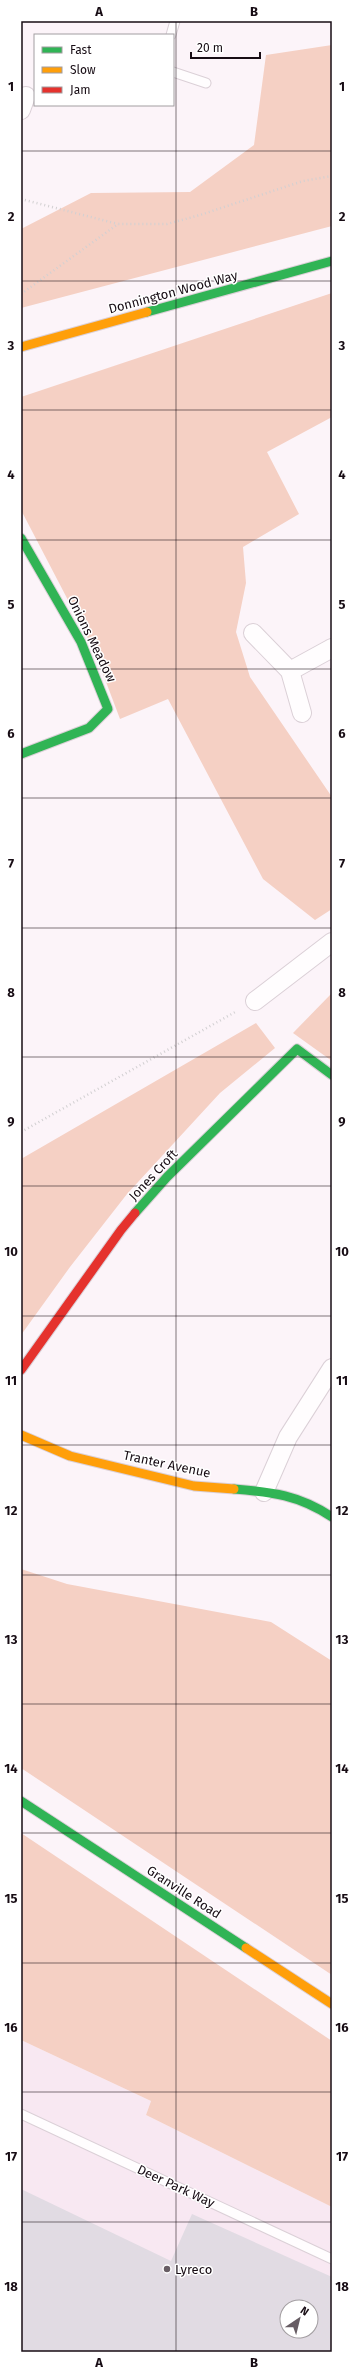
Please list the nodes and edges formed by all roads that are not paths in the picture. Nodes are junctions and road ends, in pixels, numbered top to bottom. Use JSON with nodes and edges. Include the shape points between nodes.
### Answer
{"nodes":[{"id":1,"x":175,"y":21,"type":"edge"},
{"id":2,"x":171,"y":34,"type":"edge"},
{"id":3,"x":174,"y":72,"type":"edge"},
{"id":4,"x":206,"y":83,"type":"dead end"},
{"id":5,"x":332,"y":261,"type":"edge"},
{"id":6,"x":21,"y":347,"type":"edge"},
{"id":7,"x":21,"y":538,"type":"edge"},
{"id":8,"x":253,"y":633,"type":"dead end"},
{"id":9,"x":332,"y":648,"type":"edge"},
{"id":10,"x":290,"y":671,"type":"junction"},
{"id":11,"x":302,"y":713,"type":"dead end"},
{"id":12,"x":21,"y":754,"type":"edge"},
{"id":13,"x":332,"y":942,"type":"edge"},
{"id":14,"x":255,"y":1001,"type":"road end"},
{"id":15,"x":332,"y":1075,"type":"edge"},
{"id":16,"x":332,"y":1368,"type":"edge"},
{"id":17,"x":21,"y":1370,"type":"edge"},
{"id":18,"x":21,"y":1435,"type":"edge"},
{"id":19,"x":264,"y":1492,"type":"junction"},
{"id":20,"x":332,"y":1517,"type":"edge"},
{"id":21,"x":21,"y":1801,"type":"edge"},
{"id":22,"x":332,"y":2004,"type":"edge"},
{"id":23,"x":21,"y":2114,"type":"edge"},
{"id":24,"x":332,"y":2259,"type":"edge"}],
"edges":[{"from":1,"to":2,"type":"lane"},
{"from":3,"to":4,"type":"lane"},
{"from":5,"to":6,"type":"street","name":"Donnington Wood Way"},
{"from":7,"to":12,"type":"street","name":"Onions Meadow","via":[[64,608],[100,682],[108,709],[89,728]]},
{"from":8,"to":10,"type":"street"},
{"from":9,"to":10,"type":"street"},
{"from":10,"to":11,"type":"street"},
{"from":13,"to":14,"type":"street"},
{"from":15,"to":17,"type":"street","name":"Jones Croft","via":[[297,1049],[167,1177],[126,1224]]},
{"from":16,"to":19,"type":"street","via":[[288,1437]]},
{"from":18,"to":19,"type":"street","name":"Tranter Avenue","via":[[70,1456],[194,1486]]},
{"from":19,"to":20,"type":"street","name":"Tranter Avenue","via":[[279,1494],[320,1509]]},
{"from":21,"to":22,"type":"street","name":"Granville Road"},
{"from":23,"to":24,"type":"lane","name":"Deer Park Way"}]}
